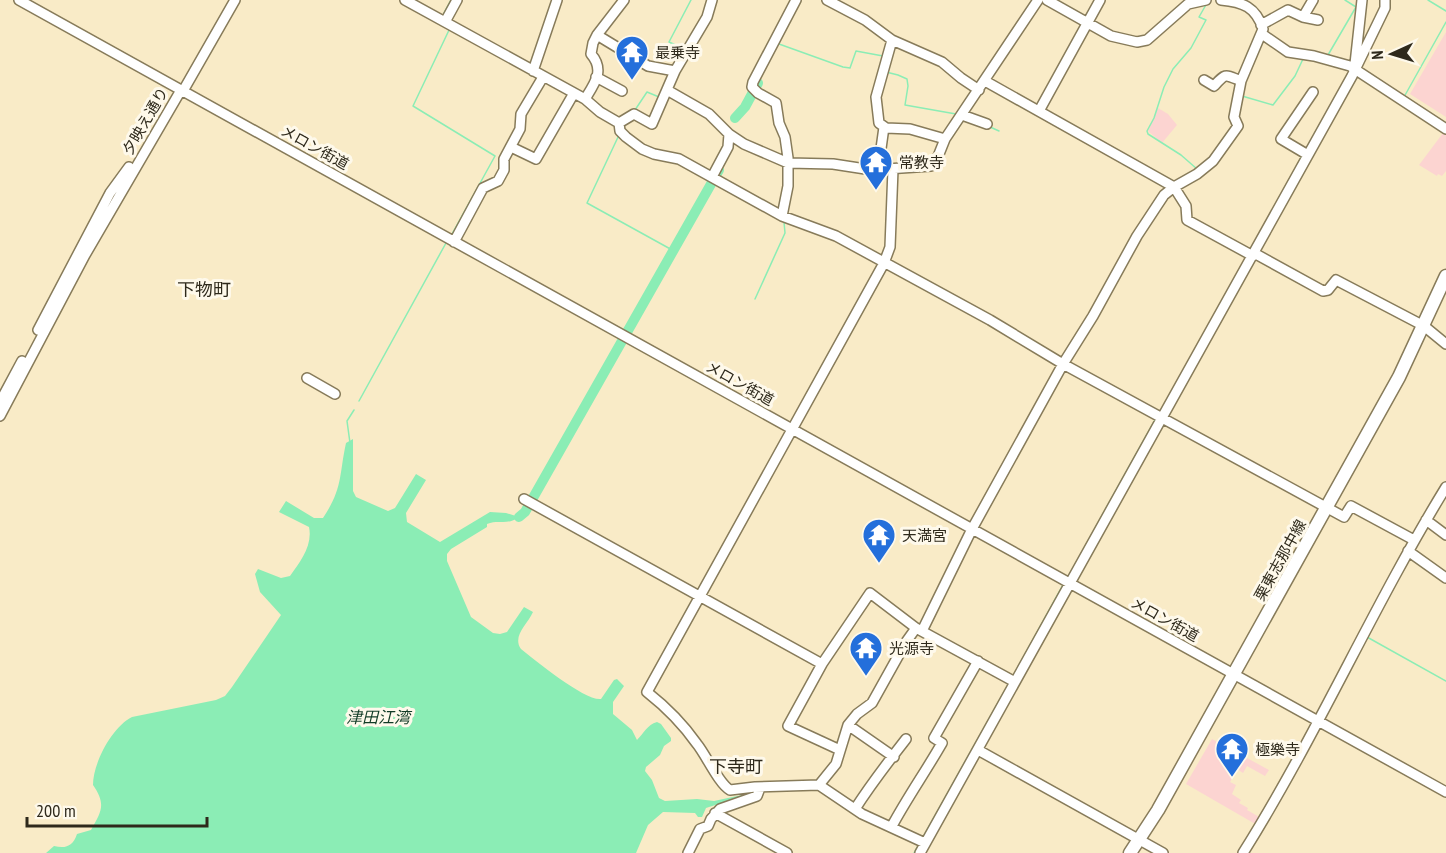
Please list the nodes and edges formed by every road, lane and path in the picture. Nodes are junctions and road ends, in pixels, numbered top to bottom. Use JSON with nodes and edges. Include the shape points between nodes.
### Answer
{"nodes":[{"id":1,"x":19,"y":0,"type":"edge"},
{"id":2,"x":235,"y":0,"type":"edge"},
{"id":3,"x":405,"y":0,"type":"edge"},
{"id":4,"x":458,"y":0,"type":"edge"},
{"id":5,"x":557,"y":0,"type":"edge"},
{"id":6,"x":624,"y":0,"type":"edge"},
{"id":7,"x":712,"y":0,"type":"edge"},
{"id":8,"x":796,"y":0,"type":"edge"},
{"id":9,"x":827,"y":0,"type":"edge"},
{"id":10,"x":1038,"y":0,"type":"edge"},
{"id":11,"x":1047,"y":0,"type":"edge"},
{"id":12,"x":1100,"y":0,"type":"edge"},
{"id":13,"x":1206,"y":0,"type":"edge"},
{"id":14,"x":1221,"y":0,"type":"edge"},
{"id":15,"x":1292,"y":0,"type":"edge"},
{"id":16,"x":1313,"y":0,"type":"edge"},
{"id":17,"x":1362,"y":0,"type":"edge"},
{"id":18,"x":1386,"y":0,"type":"edge"},
{"id":19,"x":1242,"y":2,"type":"edge"},
{"id":20,"x":1288,"y":10,"type":"junction"},
{"id":21,"x":1303,"y":17,"type":"junction"},
{"id":22,"x":1318,"y":20,"type":"dead end"},
{"id":23,"x":445,"y":21,"type":"junction"},
{"id":24,"x":1088,"y":23,"type":"junction"},
{"id":25,"x":1262,"y":29,"type":"junction"},
{"id":26,"x":597,"y":35,"type":"junction"},
{"id":27,"x":892,"y":40,"type":"junction"},
{"id":28,"x":1355,"y":69,"type":"junction"},
{"id":29,"x":533,"y":71,"type":"junction"},
{"id":30,"x":675,"y":71,"type":"junction"},
{"id":31,"x":543,"y":77,"type":"junction"},
{"id":32,"x":596,"y":77,"type":"junction"},
{"id":33,"x":1204,"y":80,"type":"dead end"},
{"id":34,"x":985,"y":81,"type":"junction"},
{"id":35,"x":1241,"y":81,"type":"junction"},
{"id":36,"x":667,"y":90,"type":"junction"},
{"id":37,"x":979,"y":90,"type":"junction"},
{"id":38,"x":182,"y":91,"type":"junction"},
{"id":39,"x":622,"y":91,"type":"dead end"},
{"id":40,"x":1313,"y":92,"type":"dead end"},
{"id":41,"x":574,"y":93,"type":"junction"},
{"id":42,"x":585,"y":99,"type":"junction"},
{"id":43,"x":1039,"y":111,"type":"junction"},
{"id":44,"x":962,"y":115,"type":"junction"},
{"id":45,"x":619,"y":123,"type":"junction"},
{"id":46,"x":987,"y":124,"type":"dead end"},
{"id":47,"x":884,"y":127,"type":"junction"},
{"id":48,"x":1446,"y":129,"type":"edge"},
{"id":49,"x":729,"y":134,"type":"junction"},
{"id":50,"x":945,"y":139,"type":"junction"},
{"id":51,"x":511,"y":147,"type":"junction"},
{"id":52,"x":1306,"y":154,"type":"junction"},
{"id":53,"x":788,"y":163,"type":"junction"},
{"id":54,"x":893,"y":169,"type":"junction"},
{"id":55,"x":878,"y":170,"type":"junction"},
{"id":56,"x":714,"y":178,"type":"junction"},
{"id":57,"x":1174,"y":187,"type":"junction"},
{"id":58,"x":782,"y":216,"type":"junction"},
{"id":59,"x":454,"y":242,"type":"junction"},
{"id":60,"x":1251,"y":254,"type":"junction"},
{"id":61,"x":884,"y":263,"type":"junction"},
{"id":62,"x":1446,"y":276,"type":"edge"},
{"id":63,"x":1424,"y":326,"type":"junction"},
{"id":64,"x":1446,"y":344,"type":"edge"},
{"id":65,"x":1063,"y":364,"type":"junction"},
{"id":66,"x":307,"y":378,"type":"dead end"},
{"id":67,"x":335,"y":394,"type":"dead end"},
{"id":68,"x":0,"y":402,"type":"edge"},
{"id":69,"x":0,"y":416,"type":"edge"},
{"id":70,"x":1160,"y":416,"type":"junction"},
{"id":71,"x":792,"y":429,"type":"junction"},
{"id":72,"x":1446,"y":488,"type":"edge"},
{"id":73,"x":524,"y":499,"type":"dead end"},
{"id":74,"x":1326,"y":508,"type":"junction"},
{"id":75,"x":1426,"y":520,"type":"junction"},
{"id":76,"x":972,"y":529,"type":"junction"},
{"id":77,"x":1446,"y":535,"type":"edge"},
{"id":78,"x":1414,"y":540,"type":"junction"},
{"id":79,"x":1408,"y":551,"type":"junction"},
{"id":80,"x":1446,"y":578,"type":"edge"},
{"id":81,"x":1067,"y":581,"type":"junction"},
{"id":82,"x":699,"y":596,"type":"junction"},
{"id":83,"x":919,"y":629,"type":"junction"},
{"id":84,"x":978,"y":661,"type":"junction"},
{"id":85,"x":822,"y":664,"type":"junction"},
{"id":86,"x":1233,"y":674,"type":"junction"},
{"id":87,"x":1012,"y":680,"type":"junction"},
{"id":88,"x":1318,"y":721,"type":"junction"},
{"id":89,"x":848,"y":725,"type":"junction"},
{"id":90,"x":906,"y":739,"type":"dead end"},
{"id":91,"x":840,"y":750,"type":"junction"},
{"id":92,"x":978,"y":750,"type":"junction"},
{"id":93,"x":894,"y":757,"type":"junction"},
{"id":94,"x":819,"y":786,"type":"junction"},
{"id":95,"x":760,"y":788,"type":"junction"},
{"id":96,"x":1446,"y":792,"type":"edge"},
{"id":97,"x":855,"y":809,"type":"junction"},
{"id":98,"x":715,"y":813,"type":"junction"},
{"id":99,"x":892,"y":826,"type":"junction"},
{"id":100,"x":1139,"y":840,"type":"junction"},
{"id":101,"x":922,"y":842,"type":"junction"},
{"id":102,"x":688,"y":853,"type":"edge"},
{"id":103,"x":787,"y":853,"type":"edge"},
{"id":104,"x":920,"y":853,"type":"edge"},
{"id":105,"x":1130,"y":853,"type":"edge"},
{"id":106,"x":1163,"y":853,"type":"edge"},
{"id":107,"x":1243,"y":853,"type":"edge"}],
"edges":[{"from":1,"to":38,"type":"street","name":"メロン街道"},
{"from":2,"to":38,"type":"street"},
{"from":3,"to":23,"type":"street"},
{"from":4,"to":23,"type":"street"},
{"from":5,"to":29,"type":"street"},
{"from":6,"to":26,"type":"street"},
{"from":7,"to":30,"type":"street","via":[[707,17]]},
{"from":8,"to":53,"type":"street","via":[[752,87],[776,103]]},
{"from":9,"to":27,"type":"street"},
{"from":10,"to":34,"type":"street"},
{"from":11,"to":24,"type":"street"},
{"from":12,"to":24,"type":"street"},
{"from":13,"to":24,"type":"street","via":[[1183,7],[1143,42],[1112,36]]},
{"from":14,"to":19,"type":"street"},
{"from":15,"to":20,"type":"street"},
{"from":16,"to":21,"type":"street"},
{"from":17,"to":28,"type":"street"},
{"from":18,"to":28,"type":"street"},
{"from":19,"to":25,"type":"street","via":[[1255,12]]},
{"from":20,"to":21,"type":"street"},
{"from":20,"to":25,"type":"street"},
{"from":21,"to":22,"type":"street"},
{"from":23,"to":29,"type":"street"},
{"from":24,"to":43,"type":"street"},
{"from":25,"to":28,"type":"street","via":[[1288,52]]},
{"from":25,"to":35,"type":"street"},
{"from":26,"to":30,"type":"street","via":[[641,63]]},
{"from":26,"to":32,"type":"street","via":[[591,48],[598,63]]},
{"from":27,"to":37,"type":"street","via":[[942,62]]},
{"from":27,"to":47,"type":"street","via":[[876,98],[879,123]]},
{"from":28,"to":48,"type":"street"},
{"from":28,"to":52,"type":"street"},
{"from":29,"to":31,"type":"street"},
{"from":30,"to":36,"type":"street"},
{"from":31,"to":41,"type":"street"},
{"from":31,"to":51,"type":"street","via":[[521,114],[520,129]]},
{"from":32,"to":39,"type":"street"},
{"from":32,"to":42,"type":"street"},
{"from":33,"to":35,"type":"street","via":[[1212,86],[1224,75]]},
{"from":34,"to":37,"type":"street"},
{"from":34,"to":43,"type":"street"},
{"from":35,"to":57,"type":"street","via":[[1234,117],[1238,126],[1212,160]]},
{"from":36,"to":45,"type":"street","via":[[652,124],[634,114]]},
{"from":36,"to":49,"type":"street","via":[[709,114]]},
{"from":37,"to":44,"type":"street"},
{"from":38,"to":59,"type":"street","name":"メロン街道"},
{"from":38,"to":68,"type":"street","name":"夕映え通り","via":[[110,194]]},
{"from":38,"to":69,"type":"street","name":"夕映え通り","via":[[85,255]]},
{"from":40,"to":52,"type":"street","via":[[1281,139]]},
{"from":41,"to":42,"type":"street"},
{"from":41,"to":51,"type":"street","via":[[536,159]]},
{"from":42,"to":45,"type":"street"},
{"from":43,"to":57,"type":"street"},
{"from":44,"to":46,"type":"street"},
{"from":44,"to":50,"type":"street"},
{"from":45,"to":56,"type":"street","via":[[626,137],[642,149],[678,159]]},
{"from":47,"to":50,"type":"street","via":[[910,129]]},
{"from":47,"to":55,"type":"street"},
{"from":49,"to":53,"type":"street"},
{"from":49,"to":56,"type":"street","via":[[728,147]]},
{"from":50,"to":54,"type":"street","via":[[935,164]]},
{"from":51,"to":59,"type":"street","via":[[498,181],[483,188]]},
{"from":52,"to":60,"type":"street"},
{"from":53,"to":55,"type":"street"},
{"from":53,"to":58,"type":"street"},
{"from":54,"to":55,"type":"street"},
{"from":54,"to":61,"type":"street","via":[[890,247]]},
{"from":56,"to":58,"type":"street"},
{"from":57,"to":60,"type":"street","via":[[1186,206],[1187,220]]},
{"from":57,"to":65,"type":"street","via":[[1164,195],[1137,236]]},
{"from":58,"to":61,"type":"street","via":[[836,236]]},
{"from":59,"to":71,"type":"street","name":"メロン街道"},
{"from":60,"to":63,"type":"street","via":[[1323,291],[1329,290],[1336,280]]},
{"from":60,"to":70,"type":"street"},
{"from":61,"to":65,"type":"street"},
{"from":61,"to":71,"type":"street"},
{"from":62,"to":63,"type":"main road","name":"栗東志那中線"},
{"from":63,"to":64,"type":"street"},
{"from":63,"to":74,"type":"main road","name":"栗東志那中線"},
{"from":65,"to":70,"type":"street"},
{"from":65,"to":76,"type":"street"},
{"from":66,"to":67,"type":"street"},
{"from":70,"to":74,"type":"street"},
{"from":70,"to":81,"type":"street"},
{"from":71,"to":76,"type":"street","name":"メロン街道"},
{"from":71,"to":82,"type":"street"},
{"from":72,"to":75,"type":"street"},
{"from":73,"to":82,"type":"street"},
{"from":74,"to":78,"type":"street","via":[[1344,517],[1352,506]]},
{"from":74,"to":86,"type":"main road","name":"栗東志那中線"},
{"from":75,"to":77,"type":"street"},
{"from":75,"to":78,"type":"street"},
{"from":76,"to":81,"type":"street","name":"メロン街道"},
{"from":76,"to":83,"type":"street"},
{"from":78,"to":79,"type":"street"},
{"from":79,"to":80,"type":"street"},
{"from":79,"to":88,"type":"street"},
{"from":81,"to":86,"type":"street","name":"メロン街道"},
{"from":81,"to":87,"type":"street"},
{"from":82,"to":85,"type":"street"},
{"from":82,"to":95,"type":"street","via":[[647,692],[665,706],[695,741],[725,788]]},
{"from":83,"to":84,"type":"street"},
{"from":83,"to":85,"type":"street","via":[[870,593]]},
{"from":83,"to":89,"type":"street","via":[[906,642],[872,703]]},
{"from":84,"to":87,"type":"street"},
{"from":84,"to":99,"type":"street","via":[[934,738],[942,743]]},
{"from":85,"to":91,"type":"street","via":[[788,726]]},
{"from":86,"to":88,"type":"street","name":"メロン街道"},
{"from":86,"to":100,"type":"main road","name":"栗東志那中線"},
{"from":87,"to":92,"type":"street"},
{"from":88,"to":96,"type":"street","name":"メロン街道"},
{"from":88,"to":107,"type":"street"},
{"from":89,"to":91,"type":"street"},
{"from":89,"to":93,"type":"street"},
{"from":90,"to":93,"type":"street"},
{"from":91,"to":94,"type":"street","via":[[836,764]]},
{"from":92,"to":100,"type":"street"},
{"from":92,"to":101,"type":"street"},
{"from":93,"to":97,"type":"street"},
{"from":94,"to":95,"type":"street"},
{"from":94,"to":97,"type":"street"},
{"from":95,"to":98,"type":"street","via":[[757,796]]},
{"from":97,"to":99,"type":"street"},
{"from":98,"to":102,"type":"street","via":[[708,826],[700,829]]},
{"from":98,"to":103,"type":"street"},
{"from":99,"to":101,"type":"street"},
{"from":100,"to":105,"type":"main road","name":"栗東志那中線"},
{"from":100,"to":106,"type":"street"},
{"from":101,"to":104,"type":"street"}]}
